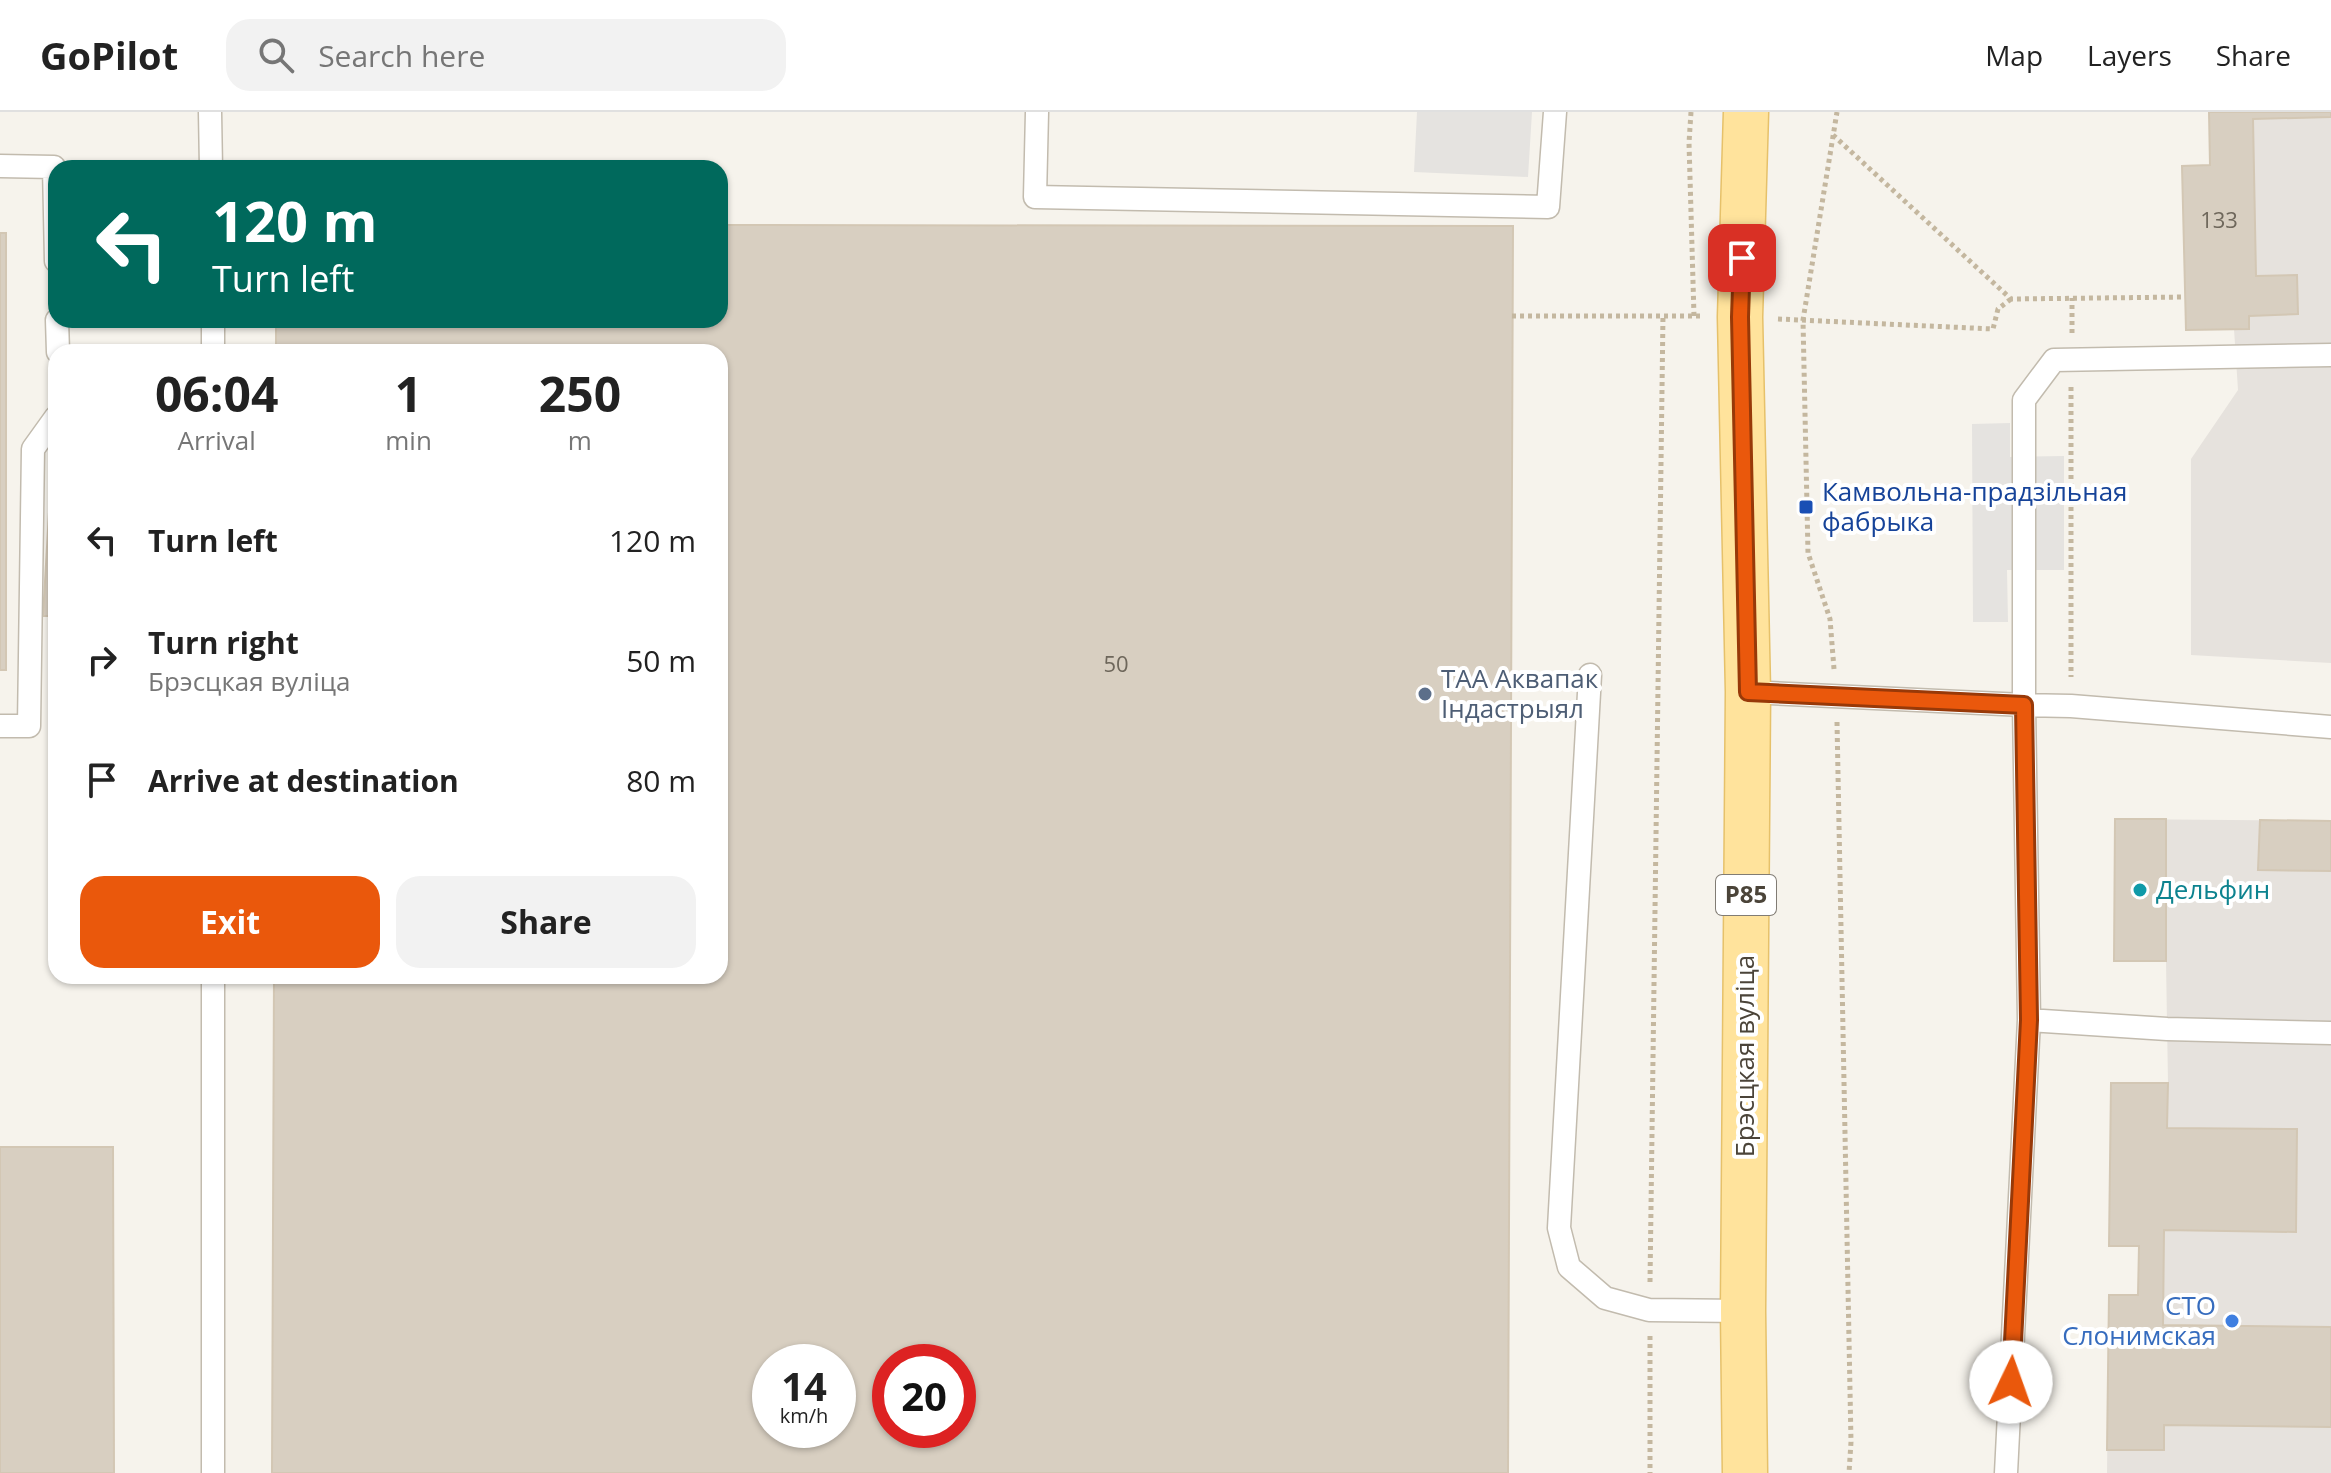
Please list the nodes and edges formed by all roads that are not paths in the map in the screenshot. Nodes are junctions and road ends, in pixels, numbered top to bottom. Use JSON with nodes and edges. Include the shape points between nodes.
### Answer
{"nodes":[{"id":1,"x":210,"y":112,"type":"edge"},
{"id":2,"x":1037,"y":112,"type":"edge"},
{"id":3,"x":1555,"y":112,"type":"edge"},
{"id":4,"x":1746,"y":112,"type":"edge"},
{"id":5,"x":211,"y":160,"type":"edge"},
{"id":6,"x":0,"y":166,"type":"edge"},
{"id":7,"x":48,"y":167,"type":"edge"},
{"id":8,"x":2331,"y":355,"type":"edge"},
{"id":9,"x":48,"y":428,"type":"edge"},
{"id":10,"x":1590,"y":675,"type":"dead end"},
{"id":11,"x":1748,"y":692,"type":"junction"},
{"id":12,"x":2024,"y":705,"type":"junction"},
{"id":13,"x":0,"y":726,"type":"edge"},
{"id":14,"x":2331,"y":727,"type":"edge"},
{"id":15,"x":213,"y":984,"type":"edge"},
{"id":16,"x":2029,"y":1020,"type":"junction"},
{"id":17,"x":2331,"y":1033,"type":"edge"},
{"id":18,"x":1743,"y":1311,"type":"junction"},
{"id":19,"x":213,"y":1473,"type":"edge"},
{"id":20,"x":1745,"y":1473,"type":"edge"},
{"id":21,"x":2006,"y":1473,"type":"edge"}],
"edges":[{"from":1,"to":5,"type":"lane"},
{"from":2,"to":3,"type":"lane","via":[[1035,197],[1548,207]]},
{"from":4,"to":11,"type":"main road","name":"Брэсцкая вуліца","number":"Р85","via":[[1740,317]]},
{"from":6,"to":7,"type":"lane"},
{"from":8,"to":12,"type":"lane","via":[[2054,360],[2024,400]]},
{"from":9,"to":13,"type":"lane","via":[[33,449],[29,726]]},
{"from":10,"to":18,"type":"lane","via":[[1559,1228],[1569,1267],[1605,1298],[1649,1310]]},
{"from":11,"to":12,"type":"lane"},
{"from":11,"to":18,"type":"main road","name":"Брэсцкая вуліца","number":"Р85"},
{"from":12,"to":14,"type":"lane"},
{"from":12,"to":16,"type":"lane"},
{"from":15,"to":19,"type":"lane"},
{"from":16,"to":17,"type":"lane"},
{"from":16,"to":21,"type":"lane"},
{"from":18,"to":20,"type":"main road","name":"Брэсцкая вуліца","number":"Р85"}]}
